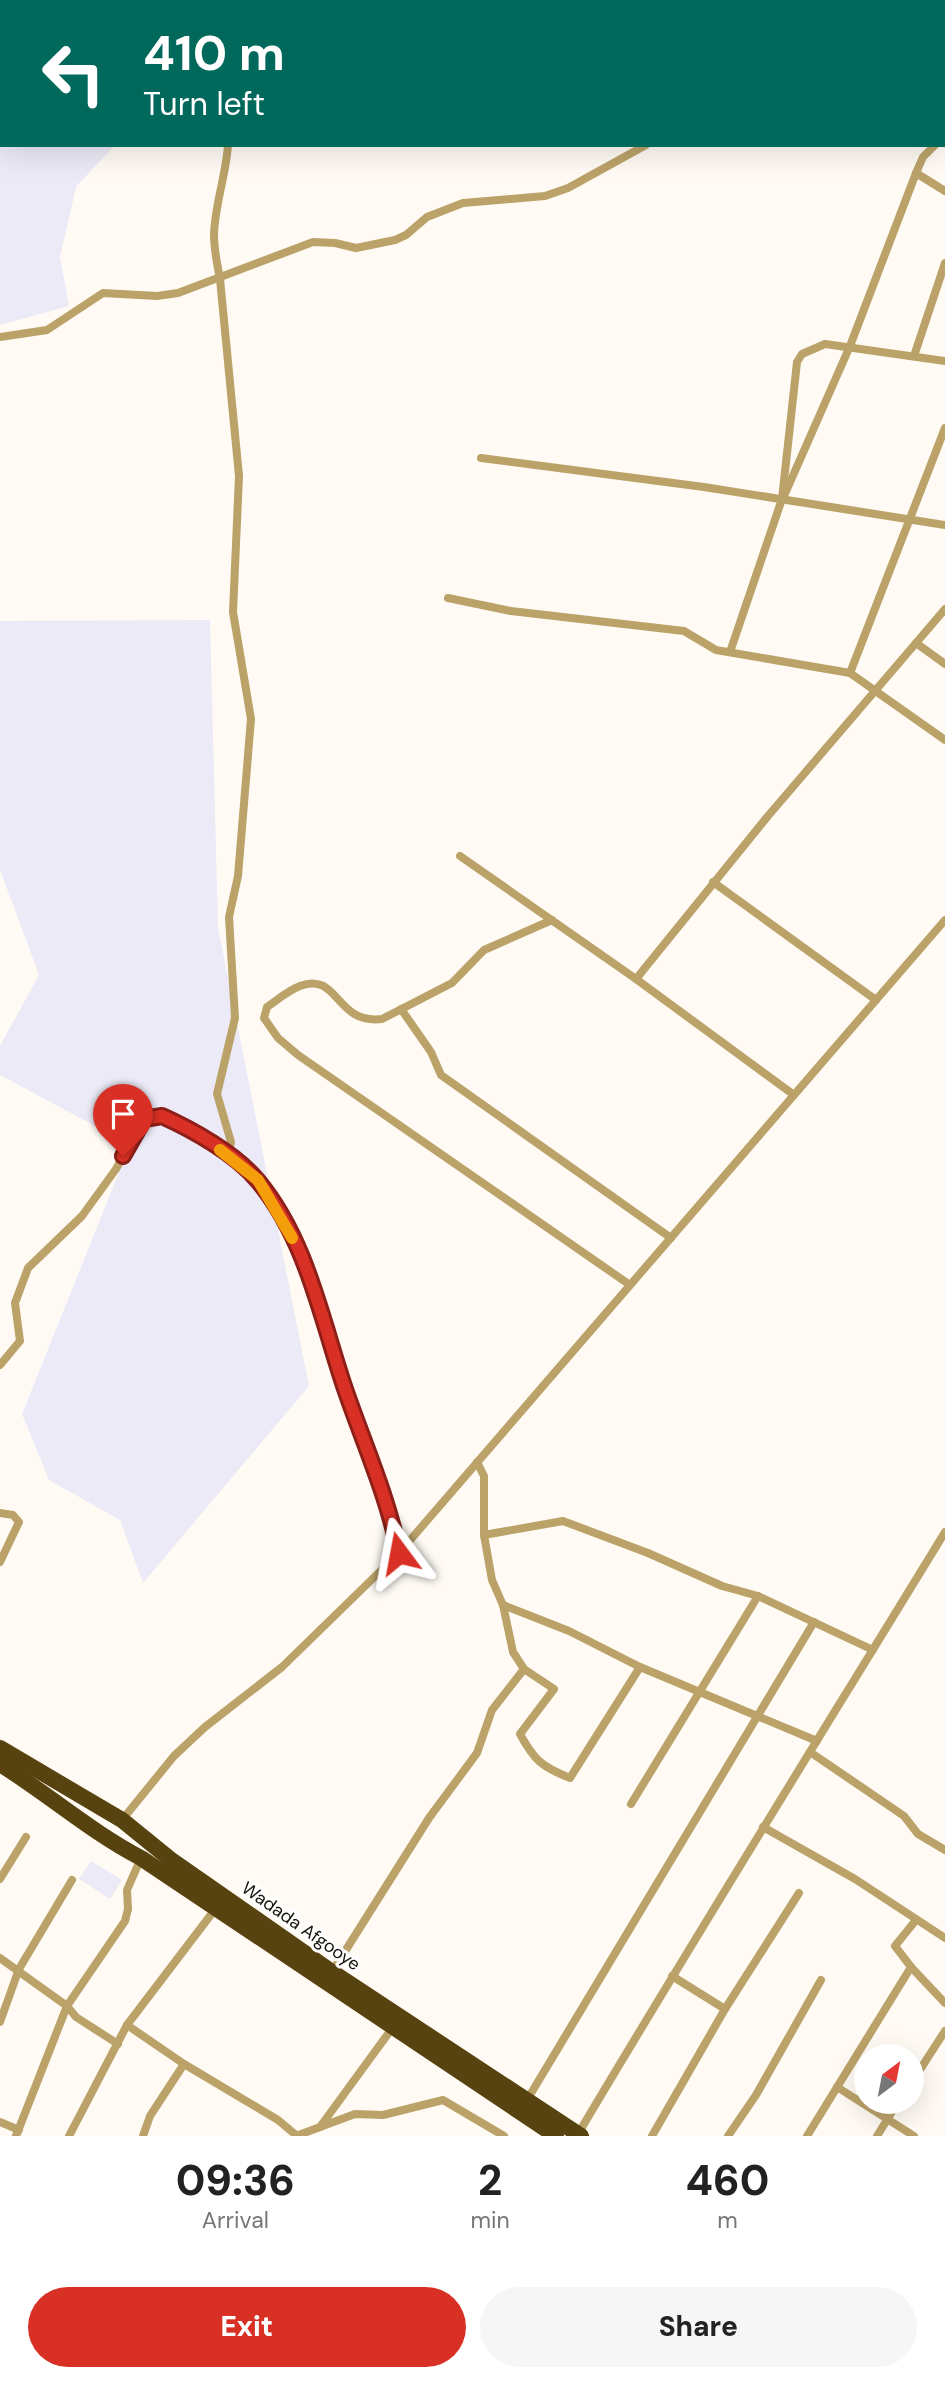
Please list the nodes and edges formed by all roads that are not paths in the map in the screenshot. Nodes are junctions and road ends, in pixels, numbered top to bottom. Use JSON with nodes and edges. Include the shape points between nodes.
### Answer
{"nodes":[{"id":1,"x":228,"y":147,"type":"edge"},
{"id":2,"x":642,"y":147,"type":"edge"},
{"id":3,"x":933,"y":147,"type":"edge"},
{"id":4,"x":916,"y":173,"type":"junction"},
{"id":5,"x":945,"y":191,"type":"edge"},
{"id":6,"x":945,"y":263,"type":"edge"},
{"id":7,"x":220,"y":279,"type":"junction"},
{"id":8,"x":0,"y":337,"type":"edge"},
{"id":9,"x":850,"y":346,"type":"junction"},
{"id":10,"x":915,"y":356,"type":"junction"},
{"id":11,"x":945,"y":361,"type":"edge"},
{"id":12,"x":945,"y":428,"type":"edge"},
{"id":13,"x":481,"y":458,"type":"dead end"},
{"id":14,"x":782,"y":499,"type":"junction"},
{"id":15,"x":910,"y":519,"type":"junction"},
{"id":16,"x":945,"y":524,"type":"edge"},
{"id":17,"x":448,"y":598,"type":"dead end"},
{"id":18,"x":945,"y":609,"type":"edge"},
{"id":19,"x":916,"y":643,"type":"junction"},
{"id":20,"x":730,"y":652,"type":"junction"},
{"id":21,"x":945,"y":664,"type":"edge"},
{"id":22,"x":850,"y":673,"type":"junction"},
{"id":23,"x":876,"y":692,"type":"junction"},
{"id":24,"x":945,"y":740,"type":"edge"},
{"id":25,"x":460,"y":856,"type":"dead end"},
{"id":26,"x":713,"y":882,"type":"junction"},
{"id":27,"x":552,"y":920,"type":"junction"},
{"id":28,"x":945,"y":920,"type":"edge"},
{"id":29,"x":636,"y":979,"type":"junction"},
{"id":30,"x":876,"y":1000,"type":"junction"},
{"id":31,"x":401,"y":1009,"type":"junction"},
{"id":32,"x":794,"y":1095,"type":"junction"},
{"id":33,"x":228,"y":1156,"type":"junction"},
{"id":34,"x":671,"y":1238,"type":"junction"},
{"id":35,"x":630,"y":1285,"type":"junction"},
{"id":36,"x":0,"y":1365,"type":"edge"},
{"id":37,"x":477,"y":1462,"type":"junction"},
{"id":38,"x":0,"y":1513,"type":"edge"},
{"id":39,"x":945,"y":1532,"type":"edge"},
{"id":40,"x":484,"y":1535,"type":"junction"},
{"id":41,"x":399,"y":1553,"type":"junction"},
{"id":42,"x":0,"y":1562,"type":"edge"},
{"id":43,"x":758,"y":1596,"type":"junction"},
{"id":44,"x":503,"y":1605,"type":"junction"},
{"id":45,"x":814,"y":1622,"type":"junction"},
{"id":46,"x":873,"y":1650,"type":"junction"},
{"id":47,"x":640,"y":1667,"type":"junction"},
{"id":48,"x":524,"y":1669,"type":"junction"},
{"id":49,"x":698,"y":1691,"type":"junction"},
{"id":50,"x":758,"y":1717,"type":"junction"},
{"id":51,"x":817,"y":1741,"type":"junction"},
{"id":52,"x":0,"y":1748,"type":"edge"},
{"id":53,"x":810,"y":1752,"type":"junction"},
{"id":54,"x":0,"y":1764,"type":"edge"},
{"id":55,"x":631,"y":1804,"type":"dead end"},
{"id":56,"x":121,"y":1821,"type":"junction"},
{"id":57,"x":764,"y":1826,"type":"junction"},
{"id":58,"x":100,"y":1835,"type":"junction"},
{"id":59,"x":26,"y":1837,"type":"dead end"},
{"id":60,"x":117,"y":1846,"type":"junction"},
{"id":61,"x":945,"y":1850,"type":"edge"},
{"id":62,"x":141,"y":1858,"type":"junction"},
{"id":63,"x":0,"y":1879,"type":"edge"},
{"id":64,"x":72,"y":1880,"type":"dead end"},
{"id":65,"x":799,"y":1892,"type":"dead end"},
{"id":66,"x":216,"y":1908,"type":"junction"},
{"id":67,"x":916,"y":1920,"type":"junction"},
{"id":68,"x":945,"y":1938,"type":"edge"},
{"id":69,"x":0,"y":1958,"type":"edge"},
{"id":70,"x":911,"y":1967,"type":"junction"},
{"id":71,"x":19,"y":1969,"type":"junction"},
{"id":72,"x":332,"y":1972,"type":"junction"},
{"id":73,"x":672,"y":1976,"type":"junction"},
{"id":74,"x":821,"y":1980,"type":"dead end"},
{"id":75,"x":945,"y":2003,"type":"edge"},
{"id":76,"x":67,"y":2006,"type":"junction"},
{"id":77,"x":725,"y":2009,"type":"junction"},
{"id":78,"x":0,"y":2022,"type":"edge"},
{"id":79,"x":127,"y":2025,"type":"junction"},
{"id":80,"x":393,"y":2027,"type":"junction"},
{"id":81,"x":945,"y":2031,"type":"edge"},
{"id":82,"x":118,"y":2044,"type":"junction"},
{"id":83,"x":924,"y":2063,"type":"edge"},
{"id":84,"x":184,"y":2064,"type":"junction"},
{"id":85,"x":838,"y":2087,"type":"junction"},
{"id":86,"x":527,"y":2099,"type":"junction"},
{"id":87,"x":890,"y":2114,"type":"edge"},
{"id":88,"x":886,"y":2121,"type":"junction"},
{"id":89,"x":0,"y":2122,"type":"edge"},
{"id":90,"x":320,"y":2127,"type":"junction"},
{"id":91,"x":18,"y":2133,"type":"edge"},
{"id":92,"x":580,"y":2135,"type":"edge"},
{"id":93,"x":69,"y":2136,"type":"edge"},
{"id":94,"x":143,"y":2136,"type":"edge"},
{"id":95,"x":296,"y":2136,"type":"edge"},
{"id":96,"x":504,"y":2136,"type":"edge"},
{"id":97,"x":556,"y":2136,"type":"edge"},
{"id":98,"x":652,"y":2136,"type":"edge"},
{"id":99,"x":728,"y":2136,"type":"edge"},
{"id":100,"x":807,"y":2136,"type":"edge"},
{"id":101,"x":877,"y":2136,"type":"edge"},
{"id":102,"x":914,"y":2136,"type":"edge"}],
"edges":[{"from":1,"to":7,"type":"street","via":[[214,231]]},
{"from":2,"to":7,"type":"street","via":[[545,196],[463,203],[427,217],[395,240],[356,248],[313,243]]},
{"from":3,"to":4,"type":"street"},
{"from":4,"to":5,"type":"street"},
{"from":4,"to":9,"type":"street"},
{"from":6,"to":10,"type":"street"},
{"from":7,"to":8,"type":"street","via":[[157,296],[103,293],[47,330]]},
{"from":7,"to":33,"type":"street","via":[[239,476],[233,612],[251,719],[238,876],[229,918],[235,1018],[217,1094],[231,1142]]},
{"from":9,"to":10,"type":"street"},
{"from":9,"to":14,"type":"street"},
{"from":9,"to":14,"type":"street","via":[[825,344],[797,362]]},
{"from":10,"to":11,"type":"street"},
{"from":12,"to":15,"type":"street"},
{"from":13,"to":14,"type":"street"},
{"from":14,"to":15,"type":"street"},
{"from":14,"to":20,"type":"street"},
{"from":15,"to":16,"type":"street"},
{"from":15,"to":22,"type":"street"},
{"from":17,"to":20,"type":"street","via":[[511,611],[684,631],[716,650]]},
{"from":18,"to":19,"type":"street"},
{"from":19,"to":21,"type":"street"},
{"from":19,"to":23,"type":"street"},
{"from":20,"to":22,"type":"street"},
{"from":22,"to":23,"type":"street"},
{"from":23,"to":24,"type":"street"},
{"from":23,"to":26,"type":"street"},
{"from":25,"to":27,"type":"street"},
{"from":26,"to":29,"type":"street"},
{"from":26,"to":30,"type":"street"},
{"from":27,"to":29,"type":"street"},
{"from":27,"to":31,"type":"street","via":[[484,950],[453,984]]},
{"from":28,"to":30,"type":"street"},
{"from":29,"to":32,"type":"street"},
{"from":30,"to":32,"type":"street"},
{"from":31,"to":34,"type":"street","via":[[441,1075]]},
{"from":31,"to":35,"type":"street","via":[[382,1019],[363,1018],[349,1013],[326,986],[306,985],[267,1007],[264,1018],[298,1055]]},
{"from":32,"to":34,"type":"street"},
{"from":33,"to":36,"type":"street","via":[[162,1116],[144,1119],[82,1216],[28,1268],[15,1303],[20,1341]]},
{"from":33,"to":41,"type":"street","via":[[258,1180],[308,1273],[383,1488]]},
{"from":34,"to":35,"type":"street"},
{"from":35,"to":37,"type":"street"},
{"from":37,"to":40,"type":"street","via":[[484,1476]]},
{"from":37,"to":41,"type":"street"},
{"from":38,"to":42,"type":"street","via":[[13,1514],[19,1522]]},
{"from":39,"to":46,"type":"street"},
{"from":40,"to":43,"type":"street","via":[[563,1521],[722,1586]]},
{"from":40,"to":44,"type":"street","via":[[492,1580]]},
{"from":41,"to":56,"type":"street","via":[[282,1667],[164,1766]]},
{"from":43,"to":45,"type":"street"},
{"from":43,"to":49,"type":"street"},
{"from":44,"to":47,"type":"street","via":[[569,1631]]},
{"from":44,"to":48,"type":"street","via":[[513,1652]]},
{"from":45,"to":46,"type":"street"},
{"from":45,"to":50,"type":"street"},
{"from":46,"to":51,"type":"street"},
{"from":47,"to":48,"type":"street","via":[[570,1777],[533,1758],[520,1734],[554,1689]]},
{"from":47,"to":49,"type":"street"},
{"from":48,"to":72,"type":"street","via":[[492,1710],[477,1753],[429,1818]]},
{"from":49,"to":50,"type":"street"},
{"from":49,"to":55,"type":"street"},
{"from":50,"to":51,"type":"street"},
{"from":50,"to":86,"type":"street"},
{"from":51,"to":53,"type":"street"},
{"from":52,"to":56,"type":"highway","name":"Wadada Afgooye"},
{"from":53,"to":57,"type":"street"},
{"from":53,"to":61,"type":"street"},
{"from":54,"to":58,"type":"highway","name":"Wadada Afgooye"},
{"from":56,"to":58,"type":"highway","via":[[104,1822]]},
{"from":56,"to":60,"type":"highway","via":[[125,1838]]},
{"from":56,"to":72,"type":"highway","name":"Wadada Afgooye"},
{"from":57,"to":67,"type":"street"},
{"from":57,"to":73,"type":"street"},
{"from":58,"to":60,"type":"highway","name":"Wadada Afgooye"},
{"from":59,"to":63,"type":"street"},
{"from":60,"to":62,"type":"highway","name":"Wadada Afgooye"},
{"from":62,"to":66,"type":"highway","name":"Wadada Afgooye"},
{"from":62,"to":76,"type":"street","via":[[127,1889],[125,1921]]},
{"from":64,"to":71,"type":"street"},
{"from":65,"to":77,"type":"street"},
{"from":66,"to":79,"type":"street"},
{"from":66,"to":80,"type":"highway","name":"Wadada Afgooye"},
{"from":67,"to":68,"type":"street"},
{"from":67,"to":70,"type":"street","via":[[895,1946]]},
{"from":69,"to":71,"type":"street"},
{"from":70,"to":75,"type":"street"},
{"from":70,"to":85,"type":"street"},
{"from":71,"to":76,"type":"street"},
{"from":71,"to":78,"type":"street"},
{"from":72,"to":86,"type":"highway","name":"Wadada Afgooye"},
{"from":73,"to":77,"type":"street"},
{"from":73,"to":92,"type":"street"},
{"from":74,"to":99,"type":"street"},
{"from":76,"to":82,"type":"street"},
{"from":76,"to":91,"type":"street"},
{"from":77,"to":98,"type":"street"},
{"from":79,"to":82,"type":"street"},
{"from":79,"to":84,"type":"street"},
{"from":80,"to":90,"type":"street"},
{"from":80,"to":97,"type":"highway","name":"Wadada Afgooye"},
{"from":81,"to":83,"type":"street"},
{"from":82,"to":93,"type":"street"},
{"from":84,"to":94,"type":"street","via":[[150,2116]]},
{"from":84,"to":95,"type":"street","via":[[278,2120]]},
{"from":85,"to":88,"type":"street"},
{"from":85,"to":100,"type":"street"},
{"from":86,"to":92,"type":"highway","name":"Wadada Afgooye"},
{"from":87,"to":88,"type":"street"},
{"from":88,"to":101,"type":"street"},
{"from":88,"to":102,"type":"street"},
{"from":89,"to":91,"type":"street"},
{"from":90,"to":95,"type":"street"},
{"from":90,"to":96,"type":"street","via":[[355,2114],[383,2115],[443,2100]]}]}
